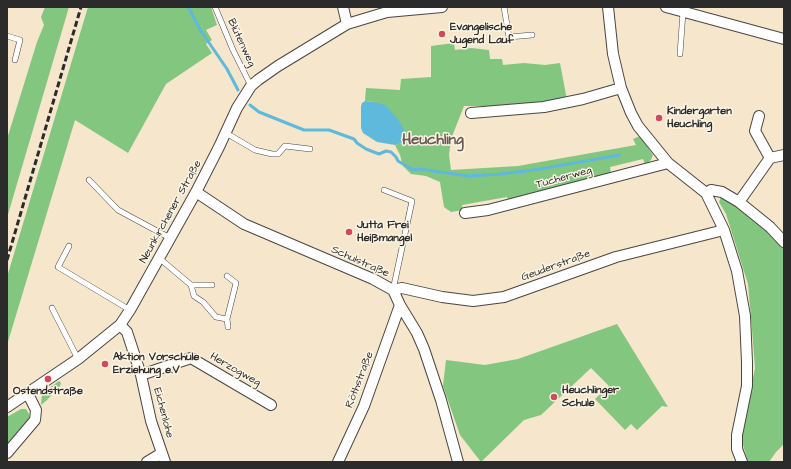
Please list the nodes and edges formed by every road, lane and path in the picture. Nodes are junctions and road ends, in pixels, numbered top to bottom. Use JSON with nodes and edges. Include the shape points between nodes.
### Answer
{"nodes":[{"id":1,"x":215,"y":7,"type":"edge"},
{"id":2,"x":343,"y":7,"type":"edge"},
{"id":3,"x":442,"y":7,"type":"edge"},
{"id":4,"x":504,"y":7,"type":"edge"},
{"id":5,"x":608,"y":7,"type":"edge"},
{"id":6,"x":666,"y":7,"type":"edge"},
{"id":7,"x":387,"y":9,"type":"edge"},
{"id":8,"x":683,"y":12,"type":"junction"},
{"id":9,"x":347,"y":24,"type":"junction"},
{"id":10,"x":532,"y":35,"type":"dead end"},
{"id":11,"x":7,"y":36,"type":"edge"},
{"id":12,"x":784,"y":39,"type":"edge"},
{"id":13,"x":680,"y":54,"type":"dead end"},
{"id":14,"x":15,"y":60,"type":"dead end"},
{"id":15,"x":251,"y":86,"type":"junction"},
{"id":16,"x":621,"y":88,"type":"junction"},
{"id":17,"x":471,"y":113,"type":"dead end"},
{"id":18,"x":759,"y":116,"type":"dead end"},
{"id":19,"x":226,"y":134,"type":"junction"},
{"id":20,"x":310,"y":149,"type":"dead end"},
{"id":21,"x":784,"y":155,"type":"edge"},
{"id":22,"x":770,"y":158,"type":"junction"},
{"id":23,"x":668,"y":163,"type":"junction"},
{"id":24,"x":89,"y":180,"type":"dead end"},
{"id":25,"x":384,"y":190,"type":"dead end"},
{"id":26,"x":196,"y":192,"type":"junction"},
{"id":27,"x":706,"y":193,"type":"junction"},
{"id":28,"x":739,"y":202,"type":"junction"},
{"id":29,"x":465,"y":213,"type":"dead end"},
{"id":30,"x":724,"y":230,"type":"junction"},
{"id":31,"x":170,"y":238,"type":"junction"},
{"id":32,"x":784,"y":242,"type":"edge"},
{"id":33,"x":69,"y":246,"type":"dead end"},
{"id":34,"x":159,"y":258,"type":"junction"},
{"id":35,"x":228,"y":276,"type":"dead end"},
{"id":36,"x":191,"y":285,"type":"junction"},
{"id":37,"x":212,"y":285,"type":"dead end"},
{"id":38,"x":393,"y":290,"type":"junction"},
{"id":39,"x":400,"y":305,"type":"junction"},
{"id":40,"x":52,"y":308,"type":"dead end"},
{"id":41,"x":130,"y":310,"type":"junction"},
{"id":42,"x":228,"y":319,"type":"junction"},
{"id":43,"x":120,"y":325,"type":"junction"},
{"id":44,"x":228,"y":327,"type":"dead end"},
{"id":45,"x":78,"y":359,"type":"junction"},
{"id":46,"x":141,"y":375,"type":"junction"},
{"id":47,"x":28,"y":394,"type":"junction"},
{"id":48,"x":270,"y":405,"type":"dead end"},
{"id":49,"x":7,"y":408,"type":"edge"},
{"id":50,"x":7,"y":453,"type":"edge"},
{"id":51,"x":163,"y":458,"type":"edge"},
{"id":52,"x":147,"y":462,"type":"edge"},
{"id":53,"x":338,"y":462,"type":"edge"},
{"id":54,"x":458,"y":462,"type":"edge"},
{"id":55,"x":742,"y":462,"type":"edge"}],
"edges":[{"from":1,"to":15,"type":"lane","name":"Blütenweg"},
{"from":2,"to":9,"type":"street"},
{"from":3,"to":7,"type":"street","name":"Neunkirchener Straße"},
{"from":4,"to":10,"type":"lane","via":[[508,37]]},
{"from":5,"to":16,"type":"street","via":[[613,54]]},
{"from":6,"to":8,"type":"street"},
{"from":7,"to":9,"type":"street","name":"Neunkirchener Straße"},
{"from":8,"to":12,"type":"street"},
{"from":8,"to":13,"type":"lane"},
{"from":9,"to":15,"type":"street","name":"Neunkirchener Straße","via":[[278,66]]},
{"from":11,"to":14,"type":"lane","via":[[20,40]]},
{"from":15,"to":19,"type":"street","name":"Neunkirchener Straße","via":[[237,108]]},
{"from":16,"to":17,"type":"street","via":[[544,107]]},
{"from":16,"to":23,"type":"street","via":[[638,126]]},
{"from":18,"to":22,"type":"street","via":[[755,130]]},
{"from":19,"to":20,"type":"lane","via":[[255,150],[272,154],[278,154],[285,146]]},
{"from":19,"to":26,"type":"street","name":"Neunkirchener Straße"},
{"from":21,"to":22,"type":"street"},
{"from":22,"to":28,"type":"street"},
{"from":23,"to":27,"type":"street"},
{"from":23,"to":29,"type":"street","name":"Tucherweg","via":[[488,210]]},
{"from":24,"to":31,"type":"lane","via":[[118,210]]},
{"from":25,"to":38,"type":"lane","via":[[412,201]]},
{"from":26,"to":31,"type":"street","name":"Neunkirchener Straße"},
{"from":26,"to":38,"type":"street","name":"Schulstraße","via":[[244,224]]},
{"from":27,"to":28,"type":"street","via":[[711,190],[722,192]]},
{"from":27,"to":30,"type":"street"},
{"from":28,"to":32,"type":"street"},
{"from":30,"to":38,"type":"street","name":"Geuderstraße","via":[[616,257],[504,297],[473,301],[402,288]]},
{"from":30,"to":55,"type":"street","via":[[737,271],[745,316],[747,386],[737,435],[737,449]]},
{"from":31,"to":34,"type":"street","name":"Neunkirchener Straße"},
{"from":33,"to":41,"type":"lane","via":[[58,267]]},
{"from":34,"to":36,"type":"lane"},
{"from":34,"to":41,"type":"street","name":"Neunkirchener Straße"},
{"from":35,"to":42,"type":"lane","via":[[236,283]]},
{"from":36,"to":37,"type":"lane"},
{"from":36,"to":42,"type":"lane","via":[[194,296],[216,317]]},
{"from":38,"to":39,"type":"street","name":"Schulstraße"},
{"from":39,"to":53,"type":"street","name":"Röthstraße","via":[[364,406]]},
{"from":39,"to":54,"type":"street","name":"Schulstraße","via":[[424,349]]},
{"from":40,"to":45,"type":"lane"},
{"from":41,"to":43,"type":"street","name":"Neunkirchener Straße"},
{"from":42,"to":44,"type":"lane"},
{"from":43,"to":45,"type":"street","name":"Neunkirchener Straße"},
{"from":43,"to":46,"type":"street","name":"Eichenlohe","via":[[127,332]]},
{"from":45,"to":47,"type":"street","name":"Neunkirchener Straße"},
{"from":46,"to":48,"type":"street","name":"Herzogweg","via":[[191,358]]},
{"from":46,"to":51,"type":"street","name":"Eichenlohe"},
{"from":47,"to":49,"type":"street","name":"Neunkirchener Straße"},
{"from":47,"to":50,"type":"street","via":[[36,410],[35,420]]},
{"from":51,"to":52,"type":"street"}]}
